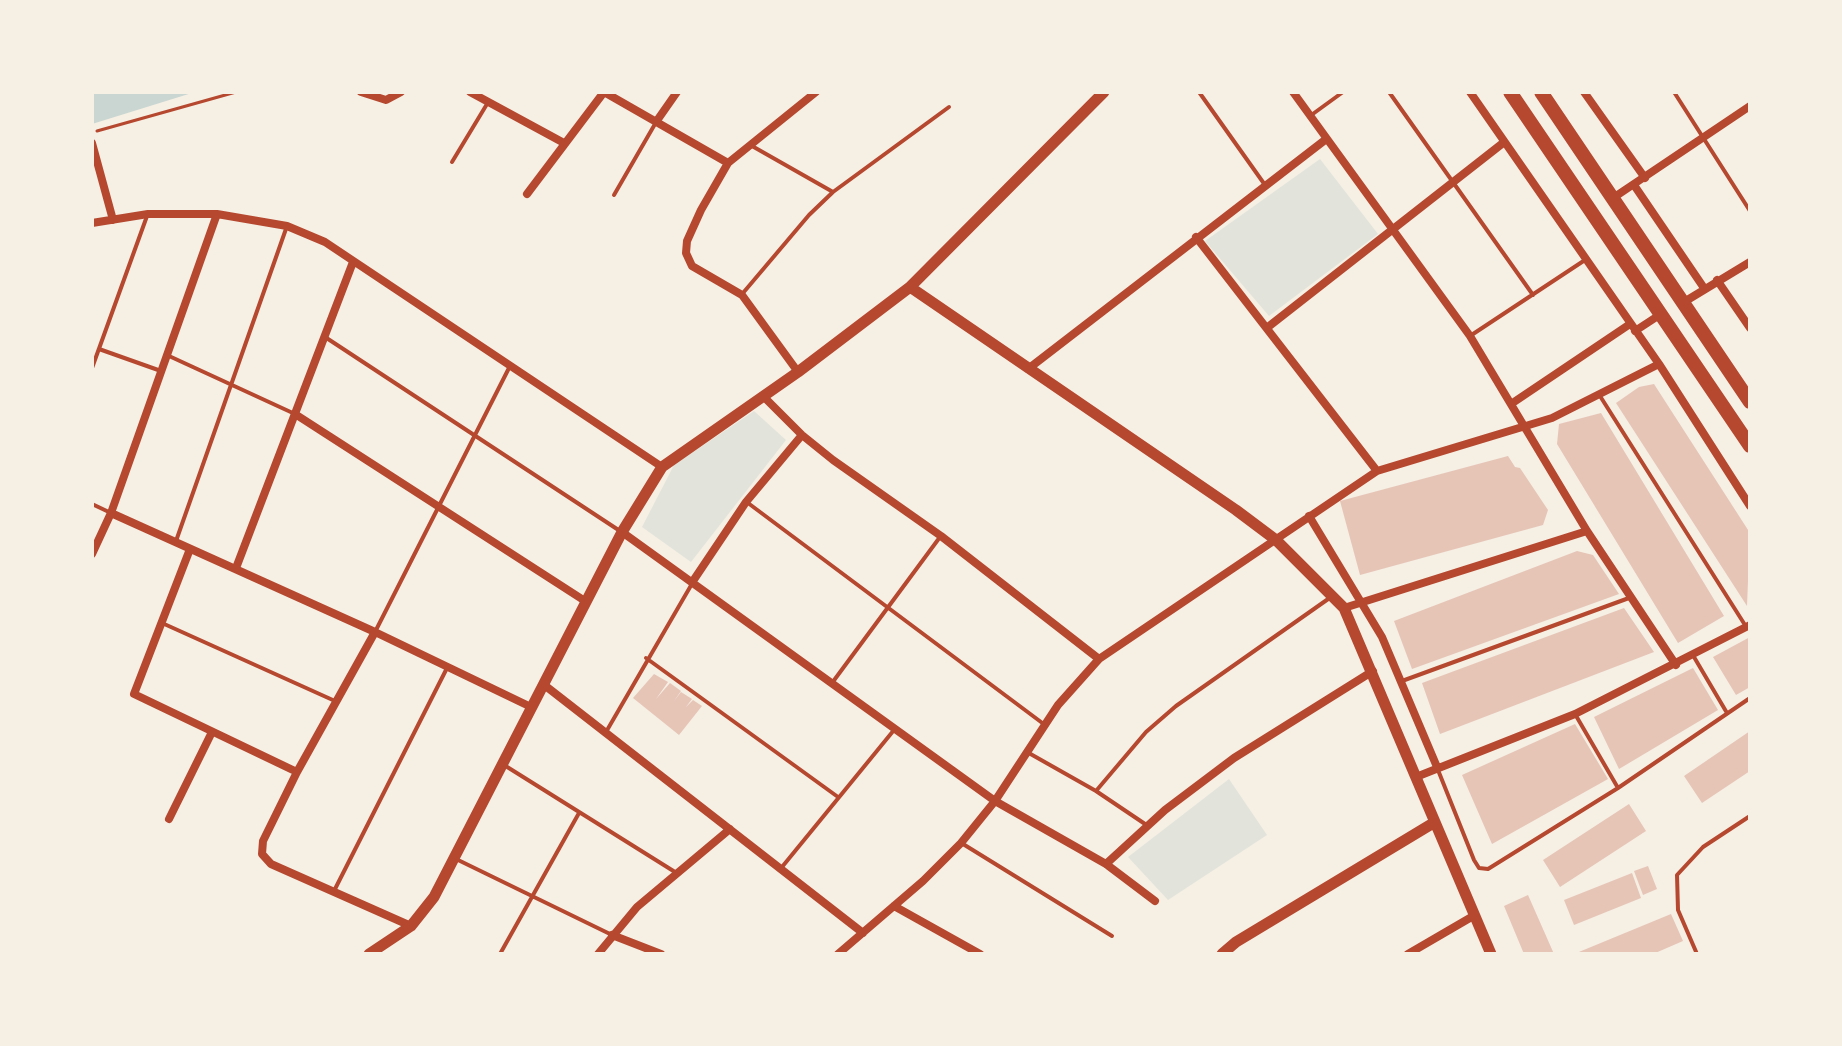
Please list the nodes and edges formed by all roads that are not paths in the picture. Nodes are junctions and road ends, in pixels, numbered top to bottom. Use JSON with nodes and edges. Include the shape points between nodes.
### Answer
{"nodes":[{"id":1,"x":361,"y":92,"type":"edge"},
{"id":2,"x":401,"y":92,"type":"edge"},
{"id":3,"x":470,"y":92,"type":"edge"},
{"id":4,"x":604,"y":92,"type":"edge"},
{"id":5,"x":677,"y":92,"type":"edge"},
{"id":6,"x":816,"y":92,"type":"edge"},
{"id":7,"x":1199,"y":92,"type":"edge"},
{"id":8,"x":1293,"y":92,"type":"edge"},
{"id":9,"x":1343,"y":92,"type":"edge"},
{"id":10,"x":1389,"y":92,"type":"edge"},
{"id":11,"x":1470,"y":92,"type":"edge"},
{"id":12,"x":1510,"y":92,"type":"edge"},
{"id":13,"x":1541,"y":92,"type":"edge"},
{"id":14,"x":1584,"y":92,"type":"edge"},
{"id":15,"x":1674,"y":92,"type":"edge"},
{"id":16,"x":1100,"y":93,"type":"edge"},
{"id":17,"x":488,"y":102,"type":"junction"},
{"id":18,"x":1750,"y":106,"type":"edge"},
{"id":19,"x":949,"y":107,"type":"dead end"},
{"id":20,"x":1310,"y":116,"type":"junction"},
{"id":21,"x":656,"y":122,"type":"junction"},
{"id":22,"x":1704,"y":135,"type":"junction"},
{"id":23,"x":1325,"y":140,"type":"junction"},
{"id":24,"x":92,"y":143,"type":"edge"},
{"id":25,"x":564,"y":143,"type":"junction"},
{"id":26,"x":1503,"y":143,"type":"junction"},
{"id":27,"x":750,"y":145,"type":"junction"},
{"id":28,"x":452,"y":162,"type":"dead end"},
{"id":29,"x":728,"y":163,"type":"junction"},
{"id":30,"x":1645,"y":178,"type":"junction"},
{"id":31,"x":1452,"y":183,"type":"junction"},
{"id":32,"x":1634,"y":185,"type":"junction"},
{"id":33,"x":1266,"y":187,"type":"junction"},
{"id":34,"x":833,"y":192,"type":"junction"},
{"id":35,"x":527,"y":194,"type":"dead end"},
{"id":36,"x":614,"y":195,"type":"dead end"},
{"id":37,"x":1613,"y":198,"type":"junction"},
{"id":38,"x":1750,"y":211,"type":"edge"},
{"id":39,"x":148,"y":214,"type":"junction"},
{"id":40,"x":217,"y":214,"type":"junction"},
{"id":41,"x":113,"y":220,"type":"junction"},
{"id":42,"x":92,"y":223,"type":"edge"},
{"id":43,"x":287,"y":226,"type":"junction"},
{"id":44,"x":1391,"y":230,"type":"junction"},
{"id":45,"x":1196,"y":237,"type":"junction"},
{"id":46,"x":1586,"y":260,"type":"junction"},
{"id":47,"x":353,"y":262,"type":"junction"},
{"id":48,"x":1750,"y":262,"type":"edge"},
{"id":49,"x":1717,"y":280,"type":"junction"},
{"id":50,"x":910,"y":287,"type":"junction"},
{"id":51,"x":1704,"y":288,"type":"junction"},
{"id":52,"x":742,"y":295,"type":"junction"},
{"id":53,"x":1533,"y":295,"type":"junction"},
{"id":54,"x":1684,"y":302,"type":"junction"},
{"id":55,"x":1662,"y":313,"type":"junction"},
{"id":56,"x":1268,"y":327,"type":"junction"},
{"id":57,"x":1633,"y":328,"type":"junction"},
{"id":58,"x":1750,"y":328,"type":"edge"},
{"id":59,"x":1470,"y":336,"type":"junction"},
{"id":60,"x":325,"y":337,"type":"junction"},
{"id":61,"x":99,"y":349,"type":"junction"},
{"id":62,"x":167,"y":355,"type":"junction"},
{"id":63,"x":512,"y":364,"type":"junction"},
{"id":64,"x":1659,"y":364,"type":"junction"},
{"id":65,"x":92,"y":368,"type":"edge"},
{"id":66,"x":1028,"y":369,"type":"junction"},
{"id":67,"x":161,"y":371,"type":"junction"},
{"id":68,"x":798,"y":372,"type":"junction"},
{"id":69,"x":233,"y":383,"type":"junction"},
{"id":70,"x":1600,"y":395,"type":"junction"},
{"id":71,"x":763,"y":396,"type":"junction"},
{"id":72,"x":1750,"y":402,"type":"edge"},
{"id":73,"x":1511,"y":404,"type":"junction"},
{"id":74,"x":295,"y":414,"type":"junction"},
{"id":75,"x":1525,"y":427,"type":"junction"},
{"id":76,"x":473,"y":435,"type":"junction"},
{"id":77,"x":802,"y":435,"type":"junction"},
{"id":78,"x":1750,"y":446,"type":"edge"},
{"id":79,"x":662,"y":467,"type":"junction"},
{"id":80,"x":1377,"y":471,"type":"junction"},
{"id":81,"x":746,"y":502,"type":"junction"},
{"id":82,"x":92,"y":504,"type":"edge"},
{"id":83,"x":437,"y":505,"type":"junction"},
{"id":84,"x":1750,"y":506,"type":"edge"},
{"id":85,"x":111,"y":513,"type":"junction"},
{"id":86,"x":1309,"y":516,"type":"junction"},
{"id":87,"x":1587,"y":531,"type":"junction"},
{"id":88,"x":622,"y":532,"type":"junction"},
{"id":89,"x":941,"y":536,"type":"junction"},
{"id":90,"x":1276,"y":540,"type":"junction"},
{"id":91,"x":176,"y":542,"type":"junction"},
{"id":92,"x":190,"y":549,"type":"junction"},
{"id":93,"x":92,"y":554,"type":"edge"},
{"id":94,"x":236,"y":568,"type":"junction"},
{"id":95,"x":693,"y":581,"type":"junction"},
{"id":96,"x":1333,"y":596,"type":"junction"},
{"id":97,"x":1631,"y":597,"type":"junction"},
{"id":98,"x":585,"y":601,"type":"junction"},
{"id":99,"x":1363,"y":601,"type":"junction"},
{"id":100,"x":1344,"y":608,"type":"junction"},
{"id":101,"x":887,"y":609,"type":"junction"},
{"id":102,"x":162,"y":623,"type":"junction"},
{"id":103,"x":1748,"y":626,"type":"edge"},
{"id":104,"x":375,"y":632,"type":"junction"},
{"id":105,"x":1694,"y":657,"type":"junction"},
{"id":106,"x":646,"y":658,"type":"junction"},
{"id":107,"x":1099,"y":659,"type":"junction"},
{"id":108,"x":1676,"y":665,"type":"junction"},
{"id":109,"x":448,"y":666,"type":"junction"},
{"id":110,"x":1373,"y":671,"type":"junction"},
{"id":111,"x":1402,"y":681,"type":"junction"},
{"id":112,"x":832,"y":683,"type":"junction"},
{"id":113,"x":543,"y":684,"type":"junction"},
{"id":114,"x":1750,"y":698,"type":"edge"},
{"id":115,"x":336,"y":701,"type":"junction"},
{"id":116,"x":531,"y":707,"type":"junction"},
{"id":117,"x":1727,"y":713,"type":"junction"},
{"id":118,"x":1575,"y":714,"type":"junction"},
{"id":119,"x":1045,"y":725,"type":"junction"},
{"id":120,"x":894,"y":730,"type":"junction"},
{"id":121,"x":606,"y":732,"type":"junction"},
{"id":122,"x":211,"y":734,"type":"junction"},
{"id":123,"x":1027,"y":752,"type":"junction"},
{"id":124,"x":502,"y":764,"type":"junction"},
{"id":125,"x":1437,"y":767,"type":"junction"},
{"id":126,"x":297,"y":772,"type":"junction"},
{"id":127,"x":1416,"y":777,"type":"junction"},
{"id":128,"x":1618,"y":788,"type":"junction"},
{"id":129,"x":1096,"y":791,"type":"junction"},
{"id":130,"x":838,"y":797,"type":"junction"},
{"id":131,"x":995,"y":801,"type":"junction"},
{"id":132,"x":580,"y":812,"type":"junction"},
{"id":133,"x":1750,"y":816,"type":"edge"},
{"id":134,"x":169,"y":819,"type":"dead end"},
{"id":135,"x":1435,"y":822,"type":"junction"},
{"id":136,"x":1148,"y":826,"type":"junction"},
{"id":137,"x":730,"y":829,"type":"junction"},
{"id":138,"x":961,"y":843,"type":"junction"},
{"id":139,"x":455,"y":858,"type":"junction"},
{"id":140,"x":1106,"y":864,"type":"junction"},
{"id":141,"x":780,"y":870,"type":"junction"},
{"id":142,"x":675,"y":872,"type":"junction"},
{"id":143,"x":334,"y":891,"type":"junction"},
{"id":144,"x":531,"y":896,"type":"junction"},
{"id":145,"x":1155,"y":901,"type":"dead end"},
{"id":146,"x":894,"y":906,"type":"junction"},
{"id":147,"x":1475,"y":915,"type":"junction"},
{"id":148,"x":411,"y":926,"type":"junction"},
{"id":149,"x":863,"y":933,"type":"junction"},
{"id":150,"x":612,"y":935,"type":"junction"},
{"id":151,"x":1112,"y":936,"type":"dead end"},
{"id":152,"x":369,"y":954,"type":"edge"},
{"id":153,"x":500,"y":954,"type":"edge"},
{"id":154,"x":598,"y":954,"type":"edge"},
{"id":155,"x":661,"y":954,"type":"edge"},
{"id":156,"x":838,"y":954,"type":"edge"},
{"id":157,"x":980,"y":954,"type":"edge"},
{"id":158,"x":1222,"y":954,"type":"edge"},
{"id":159,"x":1408,"y":954,"type":"edge"},
{"id":160,"x":1491,"y":954,"type":"edge"},
{"id":161,"x":1697,"y":954,"type":"edge"}],
"edges":[{"from":1,"to":2,"type":"street","via":[[386,100]]},
{"from":3,"to":17,"type":"street"},
{"from":4,"to":21,"type":"street"},
{"from":4,"to":25,"type":"street"},
{"from":5,"to":21,"type":"street"},
{"from":6,"to":27,"type":"street"},
{"from":7,"to":33,"type":"lane"},
{"from":8,"to":20,"type":"street"},
{"from":9,"to":20,"type":"lane"},
{"from":10,"to":31,"type":"lane"},
{"from":11,"to":26,"type":"street"},
{"from":12,"to":55,"type":"highway"},
{"from":13,"to":37,"type":"highway"},
{"from":14,"to":30,"type":"street"},
{"from":15,"to":22,"type":"lane"},
{"from":16,"to":50,"type":"street"},
{"from":17,"to":25,"type":"street"},
{"from":17,"to":28,"type":"lane"},
{"from":18,"to":22,"type":"street"},
{"from":19,"to":34,"type":"lane"},
{"from":20,"to":23,"type":"street"},
{"from":21,"to":29,"type":"street"},
{"from":21,"to":36,"type":"lane"},
{"from":22,"to":30,"type":"street"},
{"from":22,"to":38,"type":"lane"},
{"from":23,"to":33,"type":"street"},
{"from":23,"to":44,"type":"street"},
{"from":24,"to":41,"type":"street"},
{"from":25,"to":35,"type":"street"},
{"from":26,"to":31,"type":"street"},
{"from":26,"to":46,"type":"street"},
{"from":27,"to":29,"type":"street"},
{"from":27,"to":34,"type":"lane"},
{"from":29,"to":52,"type":"street","via":[[701,210],[686,253],[692,266]]},
{"from":30,"to":32,"type":"street"},
{"from":31,"to":44,"type":"street"},
{"from":31,"to":53,"type":"lane"},
{"from":32,"to":37,"type":"street"},
{"from":32,"to":51,"type":"street"},
{"from":33,"to":45,"type":"street"},
{"from":34,"to":52,"type":"lane"},
{"from":37,"to":54,"type":"highway"},
{"from":39,"to":40,"type":"street"},
{"from":39,"to":41,"type":"street"},
{"from":39,"to":61,"type":"lane"},
{"from":40,"to":43,"type":"street"},
{"from":40,"to":62,"type":"street"},
{"from":41,"to":42,"type":"street"},
{"from":43,"to":47,"type":"street","via":[[325,242]]},
{"from":43,"to":69,"type":"lane"},
{"from":44,"to":56,"type":"street"},
{"from":44,"to":59,"type":"street"},
{"from":45,"to":56,"type":"street"},
{"from":45,"to":66,"type":"street"},
{"from":46,"to":53,"type":"lane"},
{"from":46,"to":57,"type":"street"},
{"from":47,"to":60,"type":"street"},
{"from":47,"to":63,"type":"street"},
{"from":48,"to":49,"type":"street"},
{"from":49,"to":51,"type":"street"},
{"from":49,"to":58,"type":"street"},
{"from":50,"to":66,"type":"street"},
{"from":50,"to":68,"type":"street"},
{"from":51,"to":54,"type":"street"},
{"from":52,"to":68,"type":"street"},
{"from":53,"to":59,"type":"lane"},
{"from":54,"to":72,"type":"highway"},
{"from":55,"to":57,"type":"street"},
{"from":55,"to":78,"type":"highway"},
{"from":56,"to":80,"type":"street"},
{"from":57,"to":64,"type":"street"},
{"from":57,"to":73,"type":"street"},
{"from":59,"to":73,"type":"street"},
{"from":60,"to":74,"type":"street"},
{"from":60,"to":76,"type":"lane"},
{"from":61,"to":65,"type":"lane"},
{"from":61,"to":67,"type":"lane"},
{"from":62,"to":67,"type":"street"},
{"from":62,"to":69,"type":"lane"},
{"from":63,"to":76,"type":"lane"},
{"from":63,"to":79,"type":"street"},
{"from":64,"to":70,"type":"street"},
{"from":64,"to":84,"type":"street"},
{"from":66,"to":90,"type":"street"},
{"from":67,"to":85,"type":"street"},
{"from":68,"to":71,"type":"street"},
{"from":69,"to":74,"type":"lane"},
{"from":69,"to":91,"type":"lane"},
{"from":70,"to":75,"type":"street"},
{"from":70,"to":103,"type":"lane"},
{"from":71,"to":77,"type":"street"},
{"from":71,"to":79,"type":"street"},
{"from":73,"to":75,"type":"street"},
{"from":74,"to":83,"type":"street"},
{"from":74,"to":94,"type":"street"},
{"from":75,"to":80,"type":"street"},
{"from":75,"to":87,"type":"street"},
{"from":76,"to":83,"type":"lane"},
{"from":76,"to":88,"type":"lane"},
{"from":77,"to":81,"type":"street"},
{"from":77,"to":89,"type":"street"},
{"from":79,"to":88,"type":"street"},
{"from":80,"to":86,"type":"street"},
{"from":81,"to":95,"type":"street"},
{"from":81,"to":101,"type":"lane"},
{"from":82,"to":85,"type":"lane"},
{"from":83,"to":98,"type":"street"},
{"from":83,"to":104,"type":"lane"},
{"from":85,"to":91,"type":"street"},
{"from":85,"to":93,"type":"street"},
{"from":86,"to":90,"type":"street"},
{"from":86,"to":99,"type":"street"},
{"from":87,"to":97,"type":"street"},
{"from":87,"to":99,"type":"street"},
{"from":88,"to":95,"type":"street"},
{"from":88,"to":98,"type":"street"},
{"from":89,"to":101,"type":"lane"},
{"from":89,"to":107,"type":"street"},
{"from":90,"to":96,"type":"street"},
{"from":90,"to":107,"type":"street"},
{"from":91,"to":92,"type":"street"},
{"from":92,"to":94,"type":"street"},
{"from":92,"to":102,"type":"street"},
{"from":94,"to":104,"type":"street"},
{"from":95,"to":106,"type":"lane"},
{"from":95,"to":112,"type":"street"},
{"from":96,"to":100,"type":"street"},
{"from":96,"to":129,"type":"lane","via":[[1176,706],[1146,732]]},
{"from":97,"to":108,"type":"street"},
{"from":97,"to":111,"type":"lane"},
{"from":98,"to":113,"type":"street"},
{"from":99,"to":100,"type":"street"},
{"from":99,"to":111,"type":"street"},
{"from":100,"to":110,"type":"street"},
{"from":101,"to":112,"type":"lane"},
{"from":101,"to":119,"type":"lane"},
{"from":102,"to":115,"type":"lane"},
{"from":102,"to":122,"type":"street","via":[[134,694]]},
{"from":103,"to":105,"type":"street"},
{"from":104,"to":109,"type":"street"},
{"from":104,"to":115,"type":"street"},
{"from":105,"to":108,"type":"street"},
{"from":105,"to":117,"type":"lane"},
{"from":106,"to":121,"type":"lane"},
{"from":106,"to":130,"type":"lane"},
{"from":107,"to":119,"type":"street"},
{"from":108,"to":118,"type":"street"},
{"from":109,"to":116,"type":"street"},
{"from":109,"to":143,"type":"lane"},
{"from":110,"to":127,"type":"street"},
{"from":110,"to":136,"type":"street","via":[[1234,758]]},
{"from":111,"to":125,"type":"street"},
{"from":112,"to":120,"type":"street"},
{"from":113,"to":116,"type":"street"},
{"from":113,"to":121,"type":"street"},
{"from":114,"to":117,"type":"lane"},
{"from":115,"to":126,"type":"street"},
{"from":116,"to":124,"type":"street"},
{"from":117,"to":128,"type":"lane"},
{"from":118,"to":125,"type":"street"},
{"from":118,"to":128,"type":"lane"},
{"from":119,"to":123,"type":"street"},
{"from":120,"to":130,"type":"lane"},
{"from":120,"to":131,"type":"street"},
{"from":121,"to":137,"type":"street"},
{"from":122,"to":126,"type":"street"},
{"from":122,"to":134,"type":"street"},
{"from":123,"to":129,"type":"lane"},
{"from":123,"to":131,"type":"street"},
{"from":124,"to":132,"type":"lane"},
{"from":124,"to":139,"type":"street"},
{"from":125,"to":127,"type":"street"},
{"from":125,"to":128,"type":"lane","via":[[1479,868],[1488,869]]},
{"from":126,"to":143,"type":"street","via":[[263,841],[262,854],[271,864]]},
{"from":127,"to":135,"type":"street"},
{"from":129,"to":136,"type":"lane"},
{"from":130,"to":141,"type":"lane"},
{"from":131,"to":138,"type":"street"},
{"from":131,"to":140,"type":"street"},
{"from":132,"to":142,"type":"lane"},
{"from":132,"to":144,"type":"lane"},
{"from":133,"to":161,"type":"lane","via":[[1703,847],[1677,875],[1678,910]]},
{"from":135,"to":147,"type":"street"},
{"from":135,"to":158,"type":"street"},
{"from":136,"to":140,"type":"street"},
{"from":137,"to":141,"type":"street"},
{"from":137,"to":142,"type":"street"},
{"from":138,"to":146,"type":"street"},
{"from":138,"to":151,"type":"lane"},
{"from":139,"to":144,"type":"lane"},
{"from":139,"to":148,"type":"street"},
{"from":140,"to":145,"type":"street"},
{"from":141,"to":149,"type":"street"},
{"from":142,"to":150,"type":"street"},
{"from":143,"to":148,"type":"street"},
{"from":144,"to":150,"type":"lane"},
{"from":144,"to":153,"type":"lane"},
{"from":146,"to":149,"type":"street"},
{"from":146,"to":157,"type":"street"},
{"from":147,"to":159,"type":"street"},
{"from":147,"to":160,"type":"street"},
{"from":148,"to":152,"type":"street"},
{"from":149,"to":156,"type":"street"},
{"from":150,"to":154,"type":"street"},
{"from":150,"to":155,"type":"street"}]}
